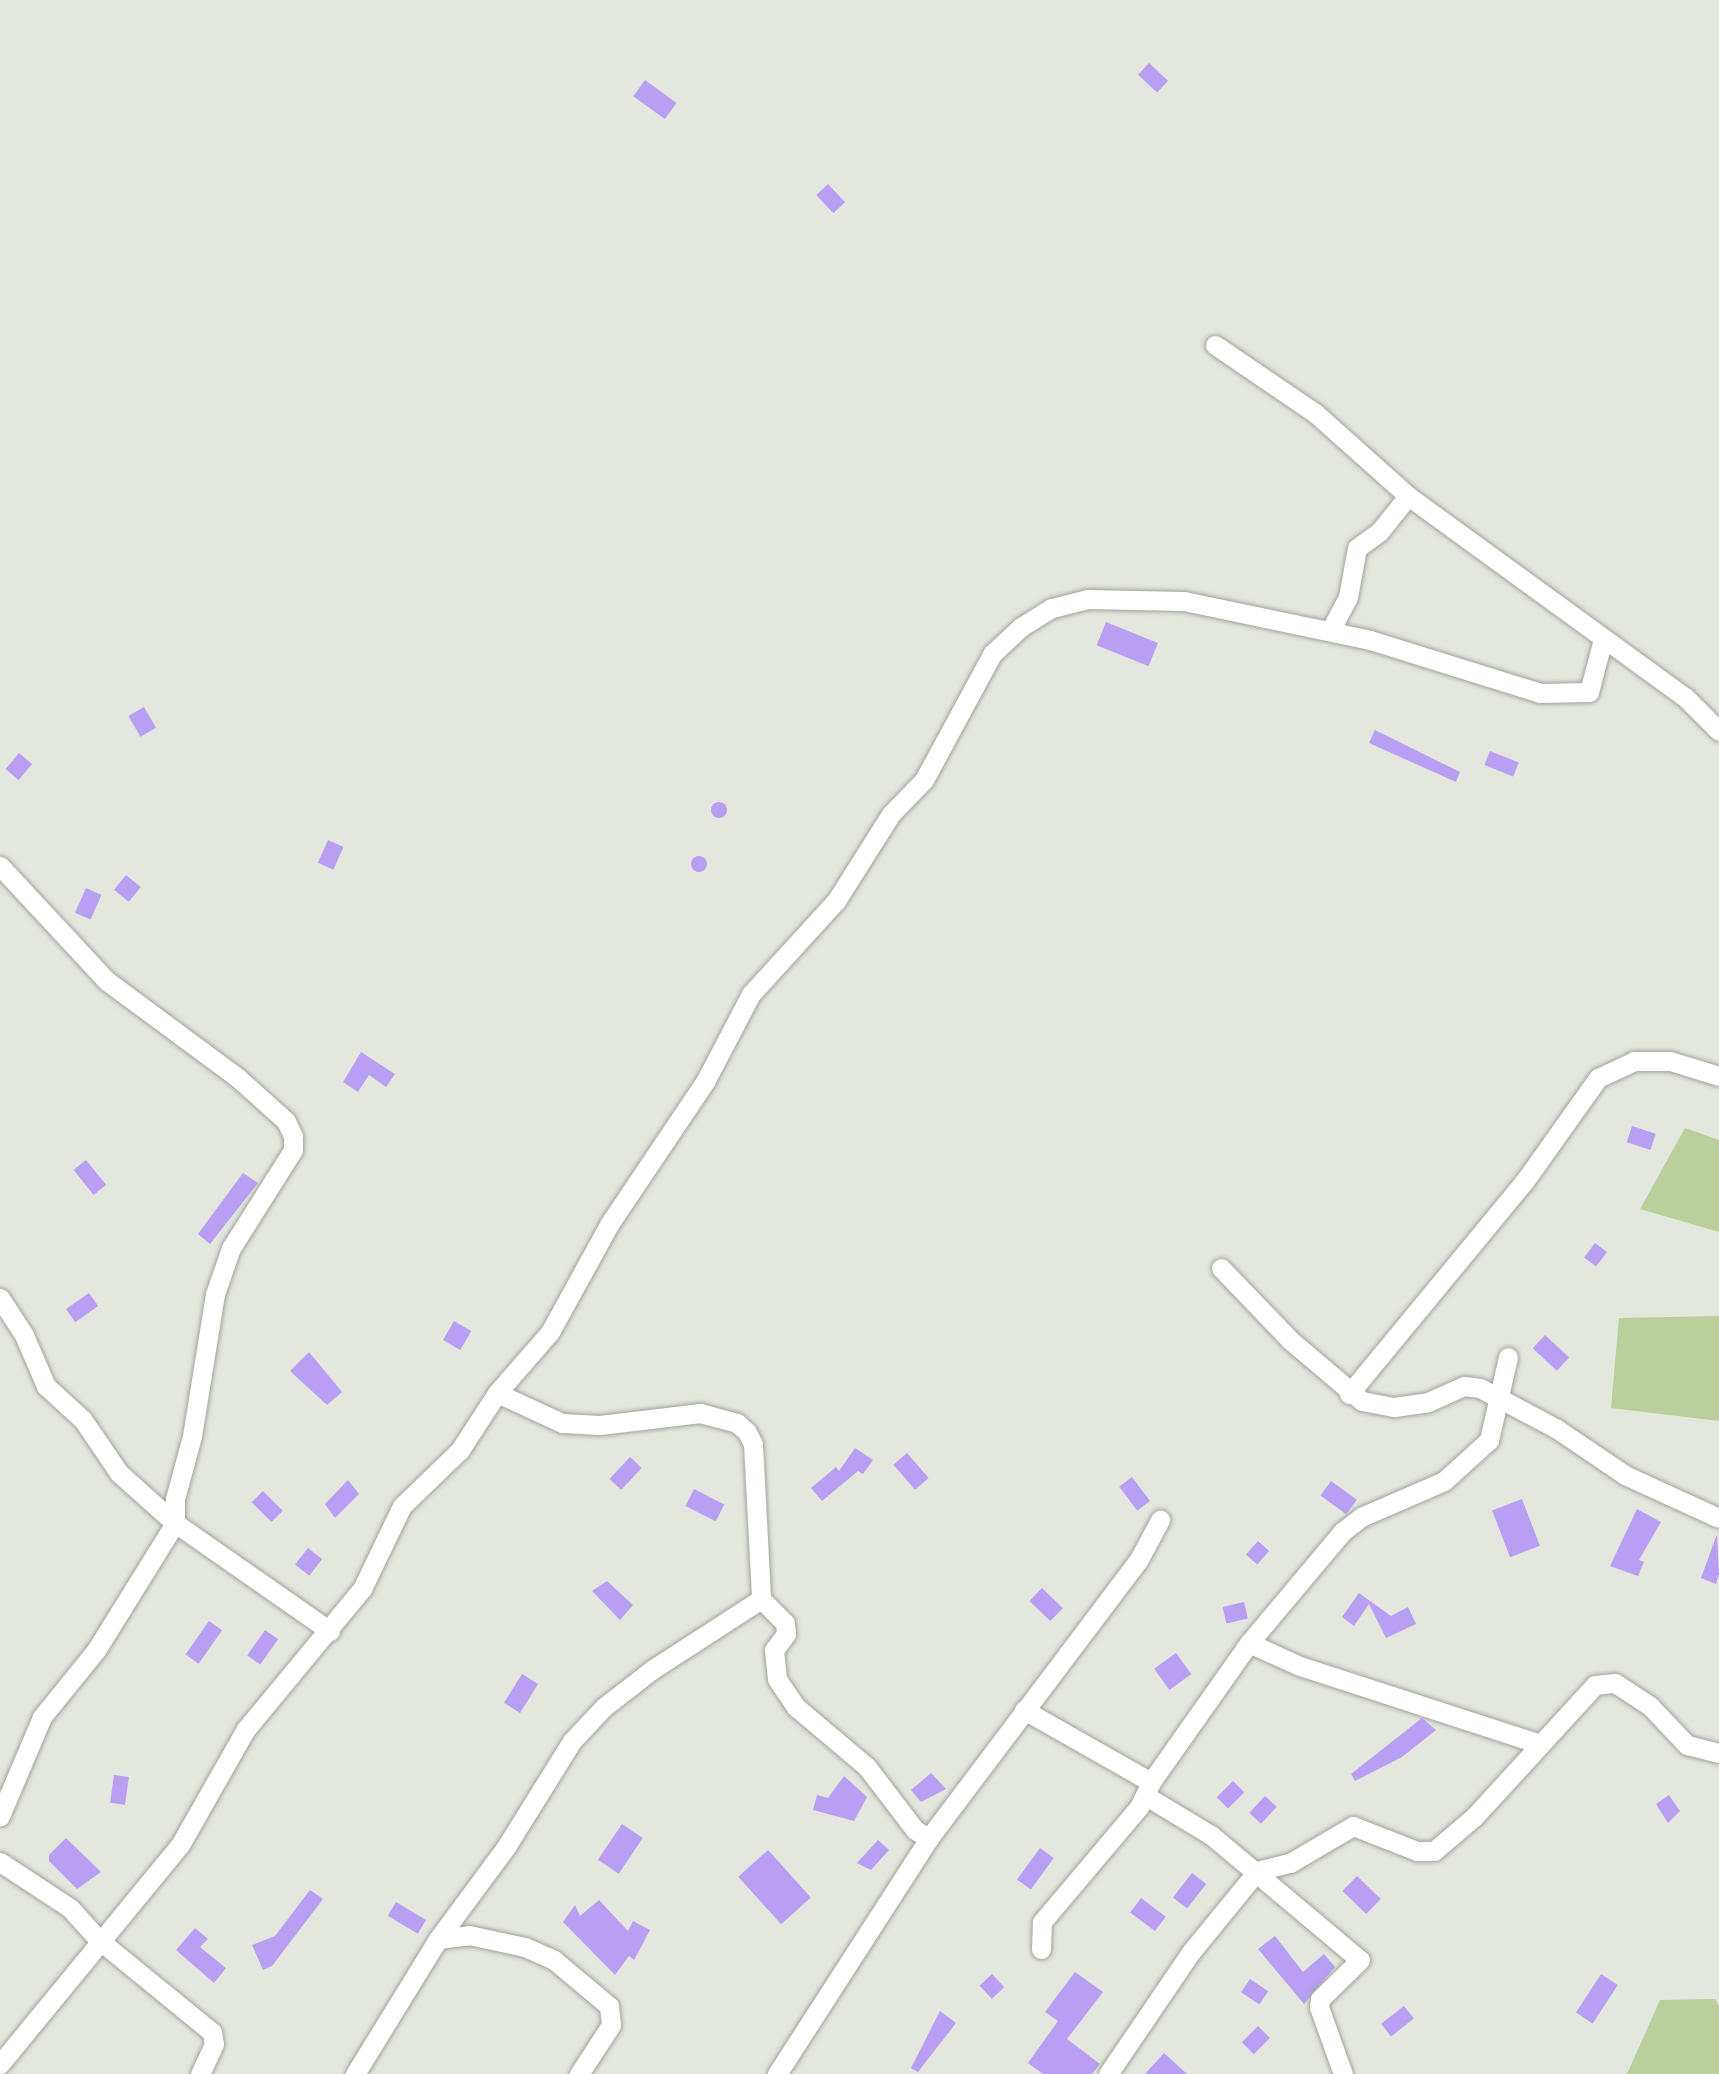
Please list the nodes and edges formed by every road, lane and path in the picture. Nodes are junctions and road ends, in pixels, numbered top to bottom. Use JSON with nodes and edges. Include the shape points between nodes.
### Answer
{"nodes":[{"id":1,"x":1215,"y":345,"type":"dead end"},
{"id":2,"x":1408,"y":496,"type":"junction"},
{"id":3,"x":1330,"y":631,"type":"junction"},
{"id":4,"x":1603,"y":639,"type":"junction"},
{"id":5,"x":1719,"y":731,"type":"edge"},
{"id":6,"x":0,"y":866,"type":"edge"},
{"id":7,"x":1719,"y":1076,"type":"edge"},
{"id":8,"x":1221,"y":1268,"type":"dead end"},
{"id":9,"x":0,"y":1298,"type":"edge"},
{"id":10,"x":1508,"y":1357,"type":"dead end"},
{"id":11,"x":496,"y":1393,"type":"junction"},
{"id":12,"x":1349,"y":1394,"type":"junction"},
{"id":13,"x":1501,"y":1398,"type":"junction"},
{"id":14,"x":1719,"y":1518,"type":"edge"},
{"id":15,"x":1160,"y":1520,"type":"dead end"},
{"id":16,"x":175,"y":1522,"type":"junction"},
{"id":17,"x":761,"y":1599,"type":"junction"},
{"id":18,"x":330,"y":1631,"type":"junction"},
{"id":19,"x":1249,"y":1643,"type":"junction"},
{"id":20,"x":1024,"y":1710,"type":"junction"},
{"id":21,"x":1540,"y":1744,"type":"junction"},
{"id":22,"x":1719,"y":1753,"type":"edge"},
{"id":23,"x":1149,"y":1789,"type":"junction"},
{"id":24,"x":0,"y":1816,"type":"edge"},
{"id":25,"x":929,"y":1838,"type":"junction"},
{"id":26,"x":0,"y":1862,"type":"edge"},
{"id":27,"x":1257,"y":1871,"type":"junction"},
{"id":28,"x":439,"y":1939,"type":"junction"},
{"id":29,"x":99,"y":1940,"type":"junction"},
{"id":30,"x":1041,"y":1950,"type":"dead end"},
{"id":31,"x":0,"y":2064,"type":"edge"},
{"id":32,"x":201,"y":2074,"type":"edge"},
{"id":33,"x":355,"y":2074,"type":"edge"},
{"id":34,"x":579,"y":2074,"type":"edge"},
{"id":35,"x":777,"y":2074,"type":"edge"},
{"id":36,"x":1108,"y":2074,"type":"edge"},
{"id":37,"x":1343,"y":2074,"type":"edge"}],
"edges":[{"from":1,"to":2,"type":"street","via":[[1315,413]]},
{"from":2,"to":3,"type":"street","via":[[1380,531],[1357,548],[1348,597]]},
{"from":2,"to":4,"type":"street"},
{"from":3,"to":4,"type":"street","via":[[1540,693],[1589,692]]},
{"from":3,"to":11,"type":"street","via":[[1184,601],[1135,598],[1052,608],[1021,627],[992,654],[924,780],[891,814],[836,901],[751,994],[706,1080],[610,1223],[550,1332]]},
{"from":4,"to":5,"type":"street","via":[[1685,697]]},
{"from":6,"to":16,"type":"street","via":[[107,981],[238,1078],[286,1121],[293,1136],[293,1150],[232,1248],[215,1294],[191,1436],[175,1499]]},
{"from":7,"to":12,"type":"street","via":[[1670,1061],[1634,1061],[1598,1078],[1532,1172]]},
{"from":8,"to":12,"type":"street"},
{"from":9,"to":16,"type":"street","via":[[24,1335],[46,1386],[83,1420],[119,1473]]},
{"from":10,"to":13,"type":"street"},
{"from":11,"to":17,"type":"street","via":[[562,1423],[581,1426],[700,1413],[737,1423],[752,1444]]},
{"from":11,"to":18,"type":"street","via":[[460,1450],[402,1506],[362,1589]]},
{"from":12,"to":13,"type":"street","via":[[1394,1408],[1447,1397],[1464,1386]]},
{"from":13,"to":14,"type":"street","via":[[1625,1475]]},
{"from":13,"to":19,"type":"street","via":[[1494,1428],[1478,1453],[1444,1481],[1361,1517],[1342,1532]]},
{"from":15,"to":20,"type":"street","via":[[1138,1561]]},
{"from":16,"to":18,"type":"street"},
{"from":16,"to":24,"type":"street","via":[[97,1649],[42,1717]]},
{"from":17,"to":25,"type":"street","via":[[785,1623],[786,1634],[774,1650],[783,1692],[867,1767],[915,1830]]},
{"from":17,"to":28,"type":"street","via":[[604,1707],[572,1741],[506,1847]]},
{"from":18,"to":29,"type":"street","via":[[257,1714],[180,1845]]},
{"from":19,"to":21,"type":"street","via":[[1300,1666]]},
{"from":19,"to":23,"type":"street"},
{"from":20,"to":23,"type":"street"},
{"from":20,"to":25,"type":"street"},
{"from":21,"to":22,"type":"street","via":[[1604,1681],[1650,1706],[1688,1745]]},
{"from":21,"to":27,"type":"street","via":[[1474,1817],[1434,1851],[1417,1851],[1353,1826],[1290,1863]]},
{"from":23,"to":27,"type":"street"},
{"from":23,"to":30,"type":"street","via":[[1042,1922]]},
{"from":25,"to":35,"type":"street"},
{"from":26,"to":29,"type":"street","via":[[70,1908]]},
{"from":27,"to":36,"type":"street","via":[[1191,1952]]},
{"from":27,"to":37,"type":"street","via":[[1360,1960],[1320,1999]]},
{"from":28,"to":33,"type":"street"},
{"from":28,"to":34,"type":"street","via":[[469,1935],[525,1947],[554,1960],[609,2006],[611,2025]]},
{"from":29,"to":31,"type":"street"},
{"from":29,"to":32,"type":"street","via":[[212,2032],[214,2044]]}]}
